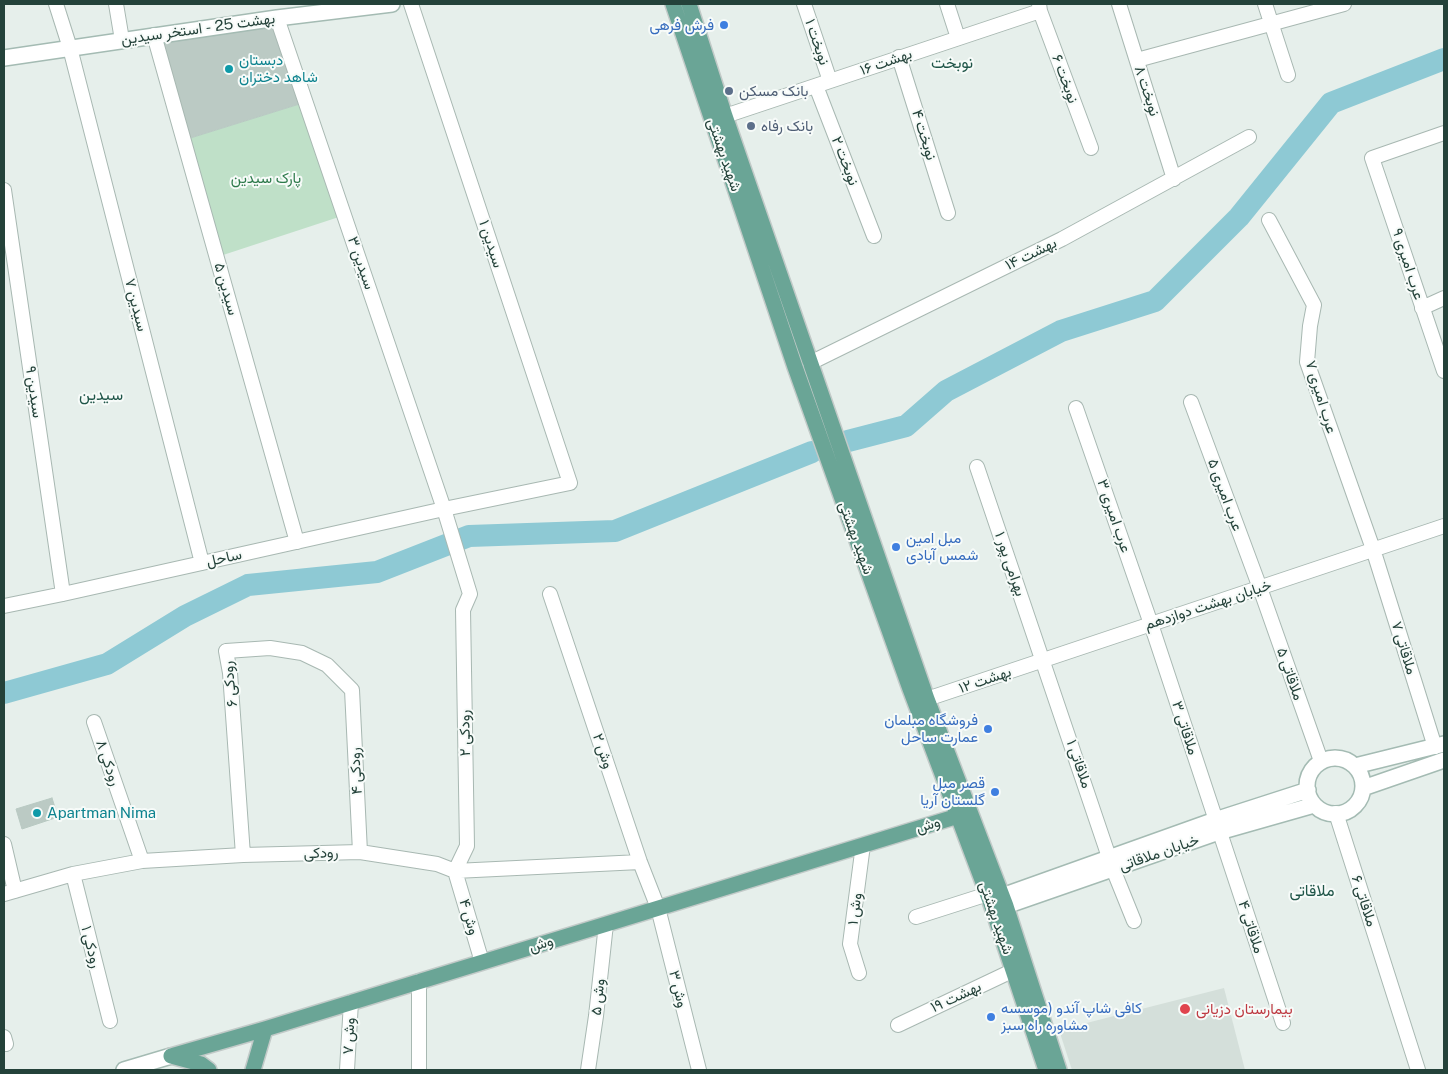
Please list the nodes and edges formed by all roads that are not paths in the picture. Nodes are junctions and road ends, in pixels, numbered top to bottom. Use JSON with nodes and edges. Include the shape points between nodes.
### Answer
{"nodes":[{"id":1,"x":56,"y":4,"type":"edge"},
{"id":2,"x":116,"y":4,"type":"edge"},
{"id":3,"x":392,"y":4,"type":"edge"},
{"id":4,"x":411,"y":4,"type":"edge"},
{"id":5,"x":673,"y":4,"type":"edge"},
{"id":6,"x":689,"y":4,"type":"edge"},
{"id":7,"x":804,"y":4,"type":"edge"},
{"id":8,"x":947,"y":4,"type":"edge"},
{"id":9,"x":1119,"y":4,"type":"edge"},
{"id":10,"x":1265,"y":4,"type":"edge"},
{"id":11,"x":1344,"y":4,"type":"edge"},
{"id":12,"x":1039,"y":7,"type":"edge"},
{"id":13,"x":277,"y":18,"type":"junction"},
{"id":14,"x":1272,"y":24,"type":"junction"},
{"id":15,"x":154,"y":35,"type":"junction"},
{"id":16,"x":958,"y":38,"type":"junction"},
{"id":17,"x":122,"y":40,"type":"junction"},
{"id":18,"x":70,"y":48,"type":"junction"},
{"id":19,"x":900,"y":57,"type":"junction"},
{"id":20,"x":4,"y":58,"type":"edge"},
{"id":21,"x":1137,"y":60,"type":"junction"},
{"id":22,"x":1288,"y":75,"type":"dead end"},
{"id":23,"x":830,"y":80,"type":"junction"},
{"id":24,"x":816,"y":86,"type":"junction"},
{"id":25,"x":725,"y":116,"type":"junction"},
{"id":26,"x":1444,"y":133,"type":"edge"},
{"id":27,"x":1248,"y":137,"type":"dead end"},
{"id":28,"x":1091,"y":148,"type":"dead end"},
{"id":29,"x":1174,"y":179,"type":"junction"},
{"id":30,"x":4,"y":190,"type":"edge"},
{"id":31,"x":948,"y":213,"type":"dead end"},
{"id":32,"x":1269,"y":220,"type":"dead end"},
{"id":33,"x":874,"y":236,"type":"dead end"},
{"id":34,"x":1444,"y":298,"type":"edge"},
{"id":35,"x":1422,"y":308,"type":"junction"},
{"id":36,"x":810,"y":363,"type":"junction"},
{"id":37,"x":1444,"y":371,"type":"edge"},
{"id":38,"x":1191,"y":402,"type":"dead end"},
{"id":39,"x":1076,"y":408,"type":"dead end"},
{"id":40,"x":976,"y":467,"type":"dead end"},
{"id":41,"x":570,"y":483,"type":"joint"},
{"id":42,"x":444,"y":509,"type":"junction"},
{"id":43,"x":1444,"y":526,"type":"edge"},
{"id":44,"x":297,"y":542,"type":"junction"},
{"id":45,"x":1373,"y":549,"type":"junction"},
{"id":46,"x":202,"y":563,"type":"junction"},
{"id":47,"x":1260,"y":588,"type":"junction"},
{"id":48,"x":63,"y":594,"type":"junction"},
{"id":49,"x":470,"y":594,"type":"joint"},
{"id":50,"x":550,"y":594,"type":"dead end"},
{"id":51,"x":4,"y":606,"type":"edge"},
{"id":52,"x":1151,"y":624,"type":"junction"},
{"id":53,"x":1043,"y":660,"type":"junction"},
{"id":54,"x":352,"y":690,"type":"joint"},
{"id":55,"x":927,"y":699,"type":"junction"},
{"id":56,"x":94,"y":722,"type":"dead end"},
{"id":57,"x":1442,"y":755,"type":"edge"},
{"id":58,"x":1321,"y":761,"type":"junction"},
{"id":59,"x":1356,"y":766,"type":"junction"},
{"id":60,"x":1363,"y":788,"type":"junction"},
{"id":61,"x":1308,"y":790,"type":"junction"},
{"id":62,"x":1314,"y":804,"type":"junction"},
{"id":63,"x":1336,"y":814,"type":"junction"},
{"id":64,"x":958,"y":816,"type":"junction"},
{"id":65,"x":1217,"y":826,"type":"junction"},
{"id":66,"x":4,"y":844,"type":"edge"},
{"id":67,"x":863,"y":845,"type":"junction"},
{"id":68,"x":360,"y":852,"type":"junction"},
{"id":69,"x":243,"y":856,"type":"junction"},
{"id":70,"x":142,"y":861,"type":"junction"},
{"id":71,"x":640,"y":862,"type":"junction"},
{"id":72,"x":1112,"y":863,"type":"junction"},
{"id":73,"x":455,"y":872,"type":"junction"},
{"id":74,"x":72,"y":874,"type":"junction"},
{"id":75,"x":9,"y":892,"type":"edge"},
{"id":76,"x":996,"y":902,"type":"junction"},
{"id":77,"x":658,"y":908,"type":"junction"},
{"id":78,"x":916,"y":917,"type":"dead end"},
{"id":79,"x":1134,"y":921,"type":"dead end"},
{"id":80,"x":606,"y":924,"type":"junction"},
{"id":81,"x":482,"y":962,"type":"junction"},
{"id":82,"x":1014,"y":970,"type":"junction"},
{"id":83,"x":859,"y":973,"type":"dead end"},
{"id":84,"x":419,"y":981,"type":"junction"},
{"id":85,"x":351,"y":1002,"type":"junction"},
{"id":86,"x":110,"y":1021,"type":"dead end"},
{"id":87,"x":1283,"y":1023,"type":"dead end"},
{"id":88,"x":898,"y":1025,"type":"dead end"},
{"id":89,"x":265,"y":1029,"type":"junction"},
{"id":90,"x":172,"y":1056,"type":"junction"},
{"id":91,"x":124,"y":1070,"type":"edge"},
{"id":92,"x":209,"y":1070,"type":"edge"},
{"id":93,"x":252,"y":1070,"type":"edge"},
{"id":94,"x":348,"y":1070,"type":"edge"},
{"id":95,"x":419,"y":1070,"type":"edge"},
{"id":96,"x":588,"y":1070,"type":"edge"},
{"id":97,"x":699,"y":1070,"type":"edge"},
{"id":98,"x":1046,"y":1070,"type":"edge"},
{"id":99,"x":1059,"y":1070,"type":"edge"},
{"id":100,"x":1418,"y":1070,"type":"edge"}],
"edges":[{"from":1,"to":18,"type":"street","name":"سیدین ۷"},
{"from":2,"to":17,"type":"street"},
{"from":3,"to":13,"type":"main road","name":"بهشت 25 - استخر سیدین"},
{"from":4,"to":41,"type":"street","name":"سیدین ۱"},
{"from":5,"to":64,"type":"main road","name":"شهید بهشتی","via":[[796,367]]},
{"from":6,"to":25,"type":"main road","name":"شهید بهشتی"},
{"from":7,"to":23,"type":"street","name":"۱ نوبخت"},
{"from":8,"to":16,"type":"street"},
{"from":9,"to":21,"type":"street","name":"۸ نوبخت"},
{"from":10,"to":14,"type":"street"},
{"from":11,"to":14,"type":"street"},
{"from":12,"to":16,"type":"street","name":"۱۶ بهشت"},
{"from":12,"to":28,"type":"street","name":"نوبخت ۶"},
{"from":13,"to":15,"type":"main road","name":"بهشت 25 - استخر سیدین"},
{"from":13,"to":42,"type":"street","name":"سیدین ۳"},
{"from":14,"to":21,"type":"street"},
{"from":14,"to":22,"type":"street"},
{"from":15,"to":17,"type":"main road","name":"بهشت 25 - استخر سیدین"},
{"from":15,"to":44,"type":"street","name":"سیدین ۵"},
{"from":16,"to":19,"type":"street","name":"۱۶ بهشت"},
{"from":17,"to":18,"type":"main road","name":"بهشت 25 - استخر سیدین"},
{"from":18,"to":20,"type":"main road","name":"بهشت 25 - استخر سیدین"},
{"from":18,"to":46,"type":"street","name":"سیدین ۷"},
{"from":19,"to":23,"type":"street","name":"۱۶ بهشت"},
{"from":19,"to":31,"type":"street","name":"۴ نوبخت"},
{"from":21,"to":29,"type":"street","name":"۸ نوبخت"},
{"from":23,"to":24,"type":"street","name":"۱۶ بهشت"},
{"from":24,"to":25,"type":"street","name":"۱۶ بهشت"},
{"from":24,"to":33,"type":"street","name":"۲ نوبخت"},
{"from":25,"to":36,"type":"main road","name":"شهید بهشتی"},
{"from":26,"to":35,"type":"street","name":"۹ عرب امیری","via":[[1372,158]]},
{"from":27,"to":29,"type":"street","name":"بهشت ۱۴"},
{"from":29,"to":36,"type":"street","name":"بهشت ۱۴","via":[[1062,239]]},
{"from":30,"to":48,"type":"street","name":"۹ سیدین"},
{"from":32,"to":45,"type":"street","name":"۷ عرب امیری","via":[[1314,305],[1307,362]]},
{"from":34,"to":35,"type":"street"},
{"from":35,"to":37,"type":"street","name":"۹ عرب امیری"},
{"from":36,"to":55,"type":"main road","name":"شهید بهشتی"},
{"from":38,"to":47,"type":"street","name":"۵ عرب امیری"},
{"from":39,"to":52,"type":"street","name":"۳ عرب امیری"},
{"from":40,"to":53,"type":"street","name":"۱ بهرامی پور"},
{"from":41,"to":42,"type":"street","name":"ساحل"},
{"from":42,"to":44,"type":"street","name":"ساحل"},
{"from":42,"to":49,"type":"street","name":"سیدین ۳"},
{"from":43,"to":45,"type":"street","name":"خیابان بهشت دوازدهم"},
{"from":44,"to":46,"type":"street","name":"ساحل"},
{"from":45,"to":47,"type":"street","name":"خیابان بهشت دوازدهم"},
{"from":45,"to":57,"type":"street","name":"۷ ملاقاتی"},
{"from":46,"to":48,"type":"street","name":"ساحل"},
{"from":47,"to":52,"type":"street","name":"خیابان بهشت دوازدهم"},
{"from":47,"to":58,"type":"street","name":"ملاقاتی ۵"},
{"from":48,"to":51,"type":"street","name":"ساحل"},
{"from":49,"to":73,"type":"street","name":"رودکی ۲","via":[[463,610],[467,846]]},
{"from":50,"to":71,"type":"street","name":"وش ۲"},
{"from":52,"to":53,"type":"street","name":"خیابان بهشت دوازدهم"},
{"from":52,"to":65,"type":"street","name":"ملاقاتی ۳"},
{"from":53,"to":55,"type":"street","name":"۱۲ بهشت"},
{"from":53,"to":72,"type":"street","name":"ملاقاتی ۱"},
{"from":54,"to":68,"type":"street","name":"رودکی ۴"},
{"from":54,"to":69,"type":"street","name":"رودکی ۶","via":[[328,665],[302,653],[270,648],[226,651]]},
{"from":55,"to":76,"type":"main road","name":"شهید بهشتی"},
{"from":56,"to":70,"type":"street","name":"رودکی ۸"},
{"from":57,"to":59,"type":"main road"},
{"from":57,"to":60,"type":"main road"},
{"from":58,"to":59,"type":"main road","via":[[1336,758]]},
{"from":58,"to":61,"type":"main road","via":[[1310,774]]},
{"from":59,"to":60,"type":"main road"},
{"from":60,"to":63,"type":"main road","via":[[1355,805]]},
{"from":61,"to":62,"type":"main road"},
{"from":61,"to":65,"type":"main road","name":"خیابان ملاقاتی"},
{"from":62,"to":63,"type":"main road","via":[[1323,811]]},
{"from":62,"to":65,"type":"main road","name":"خیابان ملاقاتی"},
{"from":63,"to":100,"type":"street","name":"۶ ملاقاتی"},
{"from":64,"to":67,"type":"main road","name":"وش"},
{"from":64,"to":76,"type":"main road","name":"شهید بهشتی"},
{"from":65,"to":72,"type":"main road","name":"خیابان ملاقاتی"},
{"from":65,"to":87,"type":"street","name":"ملاقاتی ۴"},
{"from":66,"to":75,"type":"street"},
{"from":67,"to":77,"type":"main road","name":"وش"},
{"from":67,"to":83,"type":"street","name":"وش ۱","via":[[850,944]]},
{"from":68,"to":69,"type":"street","name":"رودکی"},
{"from":68,"to":73,"type":"street","name":"رودکی","via":[[437,864]]},
{"from":69,"to":70,"type":"street","name":"رودکی"},
{"from":70,"to":74,"type":"street","name":"رودکی"},
{"from":71,"to":73,"type":"street","name":"رودکی"},
{"from":71,"to":77,"type":"street","name":"وش ۲"},
{"from":72,"to":76,"type":"main road","name":"خیابان ملاقاتی"},
{"from":72,"to":79,"type":"street","name":"ملاقاتی ۱"},
{"from":73,"to":81,"type":"street","name":"وش ۴"},
{"from":74,"to":75,"type":"street","name":"رودکی"},
{"from":74,"to":86,"type":"street","name":"رودکی ۱"},
{"from":76,"to":78,"type":"street"},
{"from":76,"to":82,"type":"main road","name":"شهید بهشتی"},
{"from":76,"to":99,"type":"main road","name":"شهید بهشتی"},
{"from":77,"to":80,"type":"main road","name":"وش"},
{"from":77,"to":97,"type":"street","name":"وش ۳"},
{"from":80,"to":81,"type":"main road","name":"وش"},
{"from":80,"to":96,"type":"street","name":"وش ۵"},
{"from":81,"to":84,"type":"main road","name":"وش"},
{"from":82,"to":88,"type":"street","name":"بهشت ۱۹"},
{"from":82,"to":98,"type":"main road","name":"شهید بهشتی"},
{"from":84,"to":85,"type":"main road","name":"وش"},
{"from":84,"to":95,"type":"street"},
{"from":85,"to":89,"type":"main road","name":"وش"},
{"from":85,"to":94,"type":"street","name":"وش ۷"},
{"from":89,"to":90,"type":"main road","name":"وش"},
{"from":89,"to":93,"type":"main road"},
{"from":90,"to":91,"type":"main road","name":"وش"},
{"from":90,"to":92,"type":"main road","via":[[201,1064]]}]}
